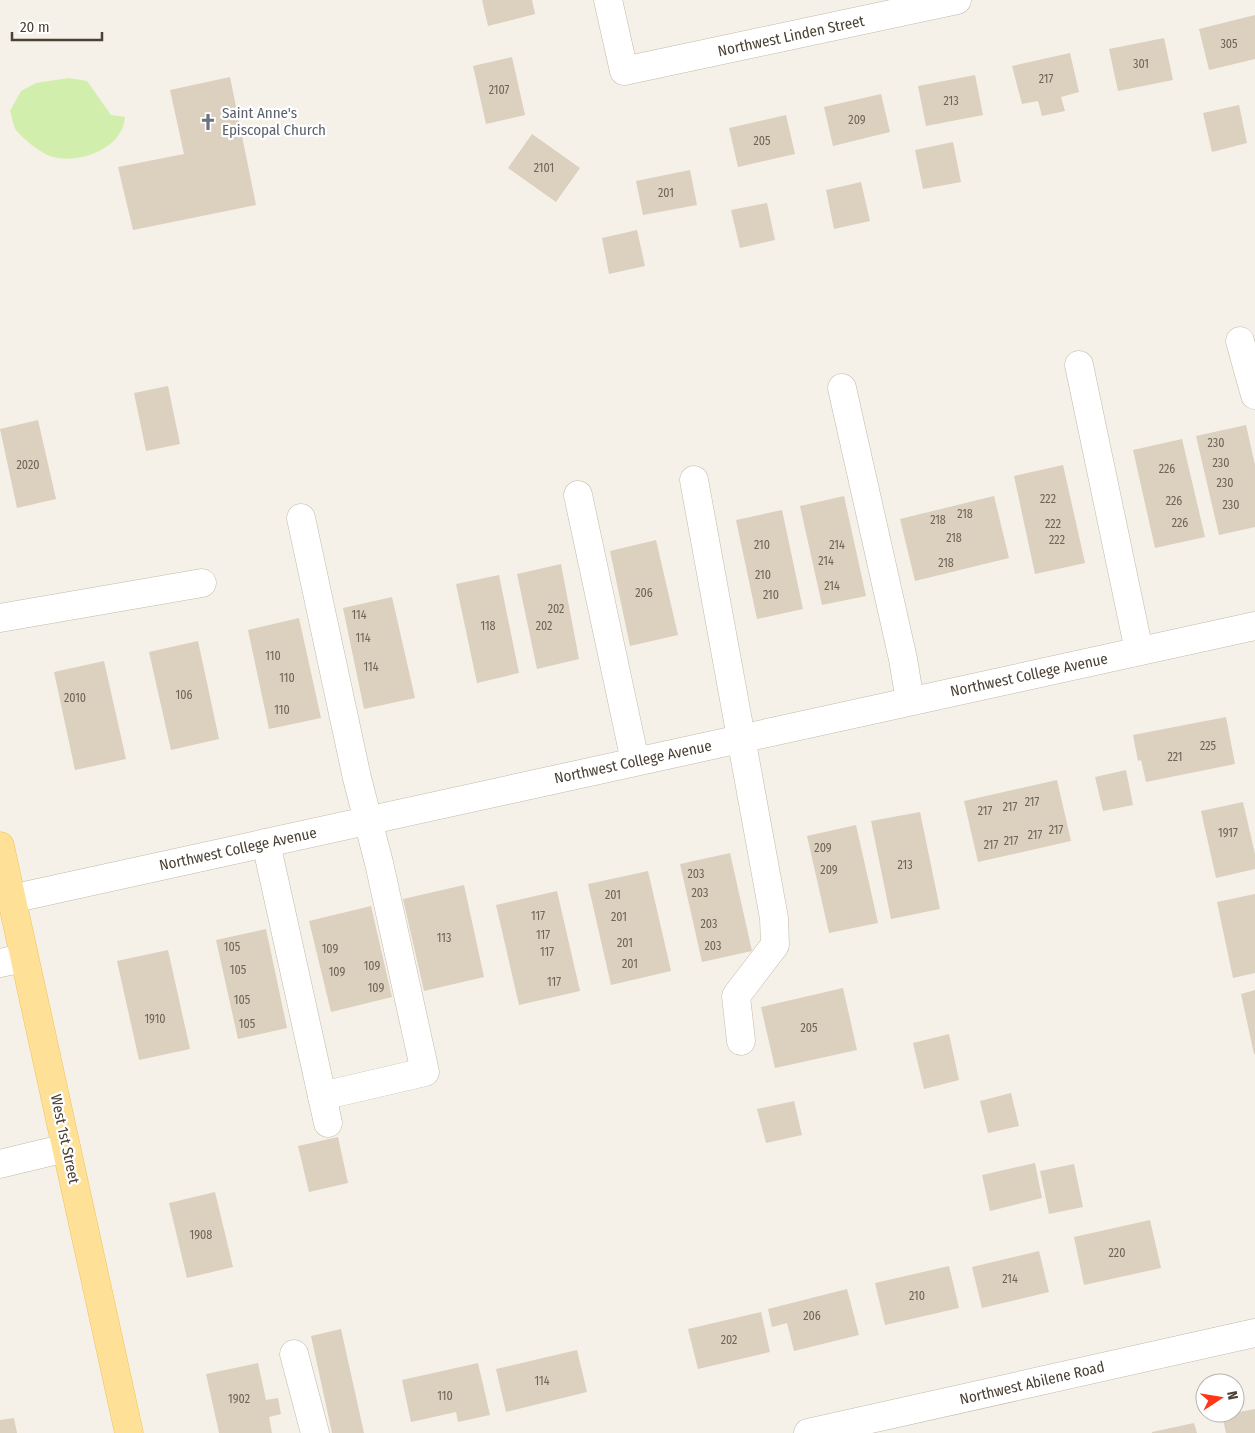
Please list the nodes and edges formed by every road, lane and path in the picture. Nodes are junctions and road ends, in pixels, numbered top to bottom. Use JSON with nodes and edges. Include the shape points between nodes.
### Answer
{"nodes":[{"id":1,"x":608,"y":0,"type":"edge"},
{"id":2,"x":957,"y":0,"type":"edge"},
{"id":3,"x":1240,"y":341,"type":"dead end"},
{"id":4,"x":1078,"y":365,"type":"dead end"},
{"id":5,"x":842,"y":388,"type":"dead end"},
{"id":6,"x":1255,"y":395,"type":"edge"},
{"id":7,"x":694,"y":480,"type":"dead end"},
{"id":8,"x":578,"y":495,"type":"dead end"},
{"id":9,"x":301,"y":518,"type":"dead end"},
{"id":10,"x":202,"y":582,"type":"dead end"},
{"id":11,"x":0,"y":618,"type":"edge"},
{"id":12,"x":1255,"y":626,"type":"edge"},
{"id":13,"x":1139,"y":651,"type":"junction"},
{"id":14,"x":910,"y":701,"type":"junction"},
{"id":15,"x":743,"y":738,"type":"junction"},
{"id":16,"x":635,"y":761,"type":"junction"},
{"id":17,"x":368,"y":820,"type":"junction"},
{"id":18,"x":266,"y":843,"type":"junction"},
{"id":19,"x":0,"y":846,"type":"edge"},
{"id":20,"x":12,"y":899,"type":"junction"},
{"id":21,"x":12,"y":960,"type":"edge"},
{"id":22,"x":741,"y":1041,"type":"dead end"},
{"id":23,"x":322,"y":1096,"type":"junction"},
{"id":24,"x":328,"y":1123,"type":"dead end"},
{"id":25,"x":66,"y":1148,"type":"junction"},
{"id":26,"x":0,"y":1164,"type":"edge"},
{"id":27,"x":1255,"y":1334,"type":"edge"},
{"id":28,"x":294,"y":1354,"type":"dead end"},
{"id":29,"x":129,"y":1433,"type":"edge"},
{"id":30,"x":315,"y":1433,"type":"edge"},
{"id":31,"x":808,"y":1433,"type":"edge"}],
"edges":[{"from":1,"to":2,"type":"street","name":"Northwest Linden Street","via":[[624,72]]},
{"from":3,"to":6,"type":"street"},
{"from":4,"to":13,"type":"street"},
{"from":5,"to":14,"type":"street"},
{"from":7,"to":15,"type":"street"},
{"from":8,"to":16,"type":"street"},
{"from":9,"to":17,"type":"street"},
{"from":10,"to":11,"type":"street"},
{"from":12,"to":13,"type":"street","name":"Northwest College Avenue"},
{"from":13,"to":14,"type":"street","name":"Northwest College Avenue"},
{"from":14,"to":15,"type":"street","name":"Northwest College Avenue"},
{"from":15,"to":16,"type":"street","name":"Northwest College Avenue"},
{"from":15,"to":22,"type":"street","via":[[774,918],[775,944],[736,996]]},
{"from":16,"to":17,"type":"street","name":"Northwest College Avenue"},
{"from":17,"to":18,"type":"street","name":"Northwest College Avenue"},
{"from":17,"to":23,"type":"street","via":[[425,1072]]},
{"from":18,"to":20,"type":"street","name":"Northwest College Avenue"},
{"from":18,"to":23,"type":"street"},
{"from":19,"to":20,"type":"main road","name":"West 1st Street"},
{"from":20,"to":21,"type":"main road","name":"West 1st Street"},
{"from":21,"to":25,"type":"main road","name":"West 1st Street"},
{"from":23,"to":24,"type":"street"},
{"from":25,"to":26,"type":"street"},
{"from":25,"to":29,"type":"main road","name":"West 1st Street"},
{"from":27,"to":31,"type":"street","name":"Northwest Abilene Road"},
{"from":28,"to":30,"type":"street"}]}
